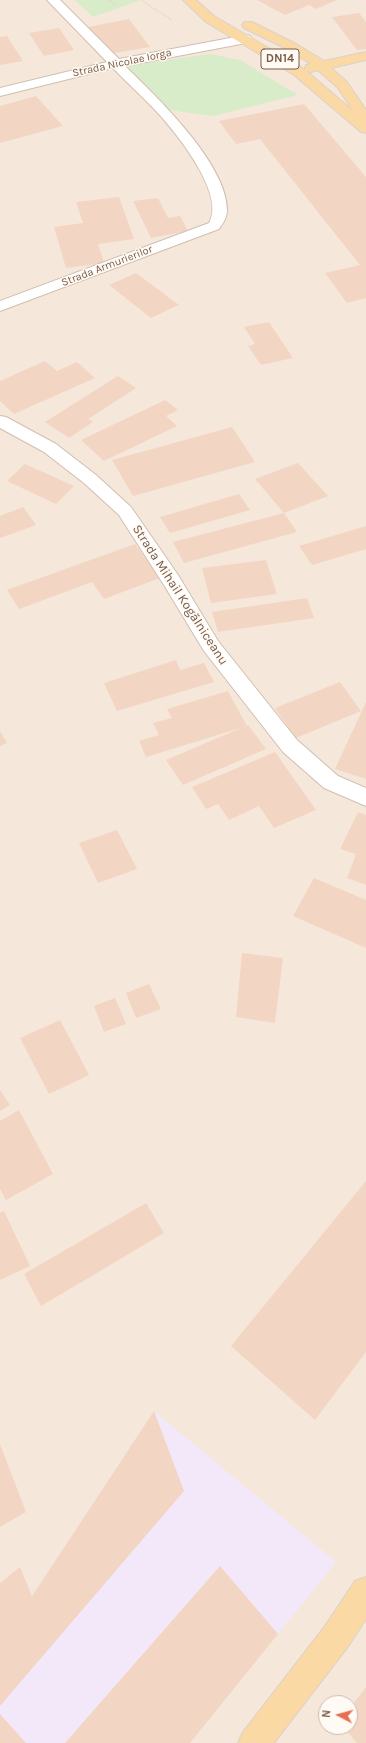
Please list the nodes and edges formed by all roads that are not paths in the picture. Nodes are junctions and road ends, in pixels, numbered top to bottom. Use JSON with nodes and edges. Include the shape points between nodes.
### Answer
{"nodes":[{"id":1,"x":53,"y":0,"type":"edge"},
{"id":2,"x":189,"y":0,"type":"edge"},
{"id":3,"x":194,"y":0,"type":"edge"},
{"id":4,"x":222,"y":12,"type":"dead end"},
{"id":5,"x":235,"y":18,"type":"dead end"},
{"id":6,"x":246,"y":39,"type":"junction"},
{"id":7,"x":366,"y":56,"type":"edge"},
{"id":8,"x":114,"y":63,"type":"junction"},
{"id":9,"x":321,"y":66,"type":"junction"},
{"id":10,"x":366,"y":68,"type":"edge"},
{"id":11,"x":299,"y":72,"type":"junction"},
{"id":12,"x":334,"y":77,"type":"junction"},
{"id":13,"x":313,"y":82,"type":"junction"},
{"id":14,"x":0,"y":92,"type":"edge"},
{"id":15,"x":366,"y":122,"type":"edge"},
{"id":16,"x":366,"y":129,"type":"edge"},
{"id":17,"x":0,"y":306,"type":"edge"},
{"id":18,"x":0,"y":421,"type":"edge"},
{"id":19,"x":359,"y":795,"type":"edge"},
{"id":20,"x":366,"y":1592,"type":"edge"},
{"id":21,"x":254,"y":1743,"type":"edge"}],
"edges":[{"from":1,"to":8,"type":"street"},
{"from":2,"to":6,"type":"main road","number":"DN14","via":[[210,19]]},
{"from":3,"to":4,"type":"main road"},
{"from":5,"to":9,"type":"main road","number":"DN14","via":[[295,48]]},
{"from":6,"to":8,"type":"street","name":"Strada Nicolae Iorga"},
{"from":6,"to":11,"type":"main road","number":"DN14"},
{"from":7,"to":9,"type":"main road","number":"DN14"},
{"from":8,"to":14,"type":"street","name":"Strada Nicolae Iorga"},
{"from":8,"to":17,"type":"street","name":"Strada Armurierilor","via":[[170,118],[201,160],[218,193],[219,218],[214,226]]},
{"from":9,"to":11,"type":"main road","number":"DN14"},
{"from":9,"to":12,"type":"main road","number":"DN14"},
{"from":10,"to":12,"type":"main road","number":"DN14"},
{"from":11,"to":13,"type":"main road","number":"DN14"},
{"from":12,"to":13,"type":"main road","number":"DN14"},
{"from":12,"to":15,"type":"main road","via":[[352,97]]},
{"from":13,"to":16,"type":"main road"},
{"from":18,"to":19,"type":"street","name":"Strada Mihail Kogălniceanu","via":[[50,448],[125,511],[211,646],[290,746],[331,782]]},
{"from":20,"to":21,"type":"main road","via":[[336,1638]]}]}
